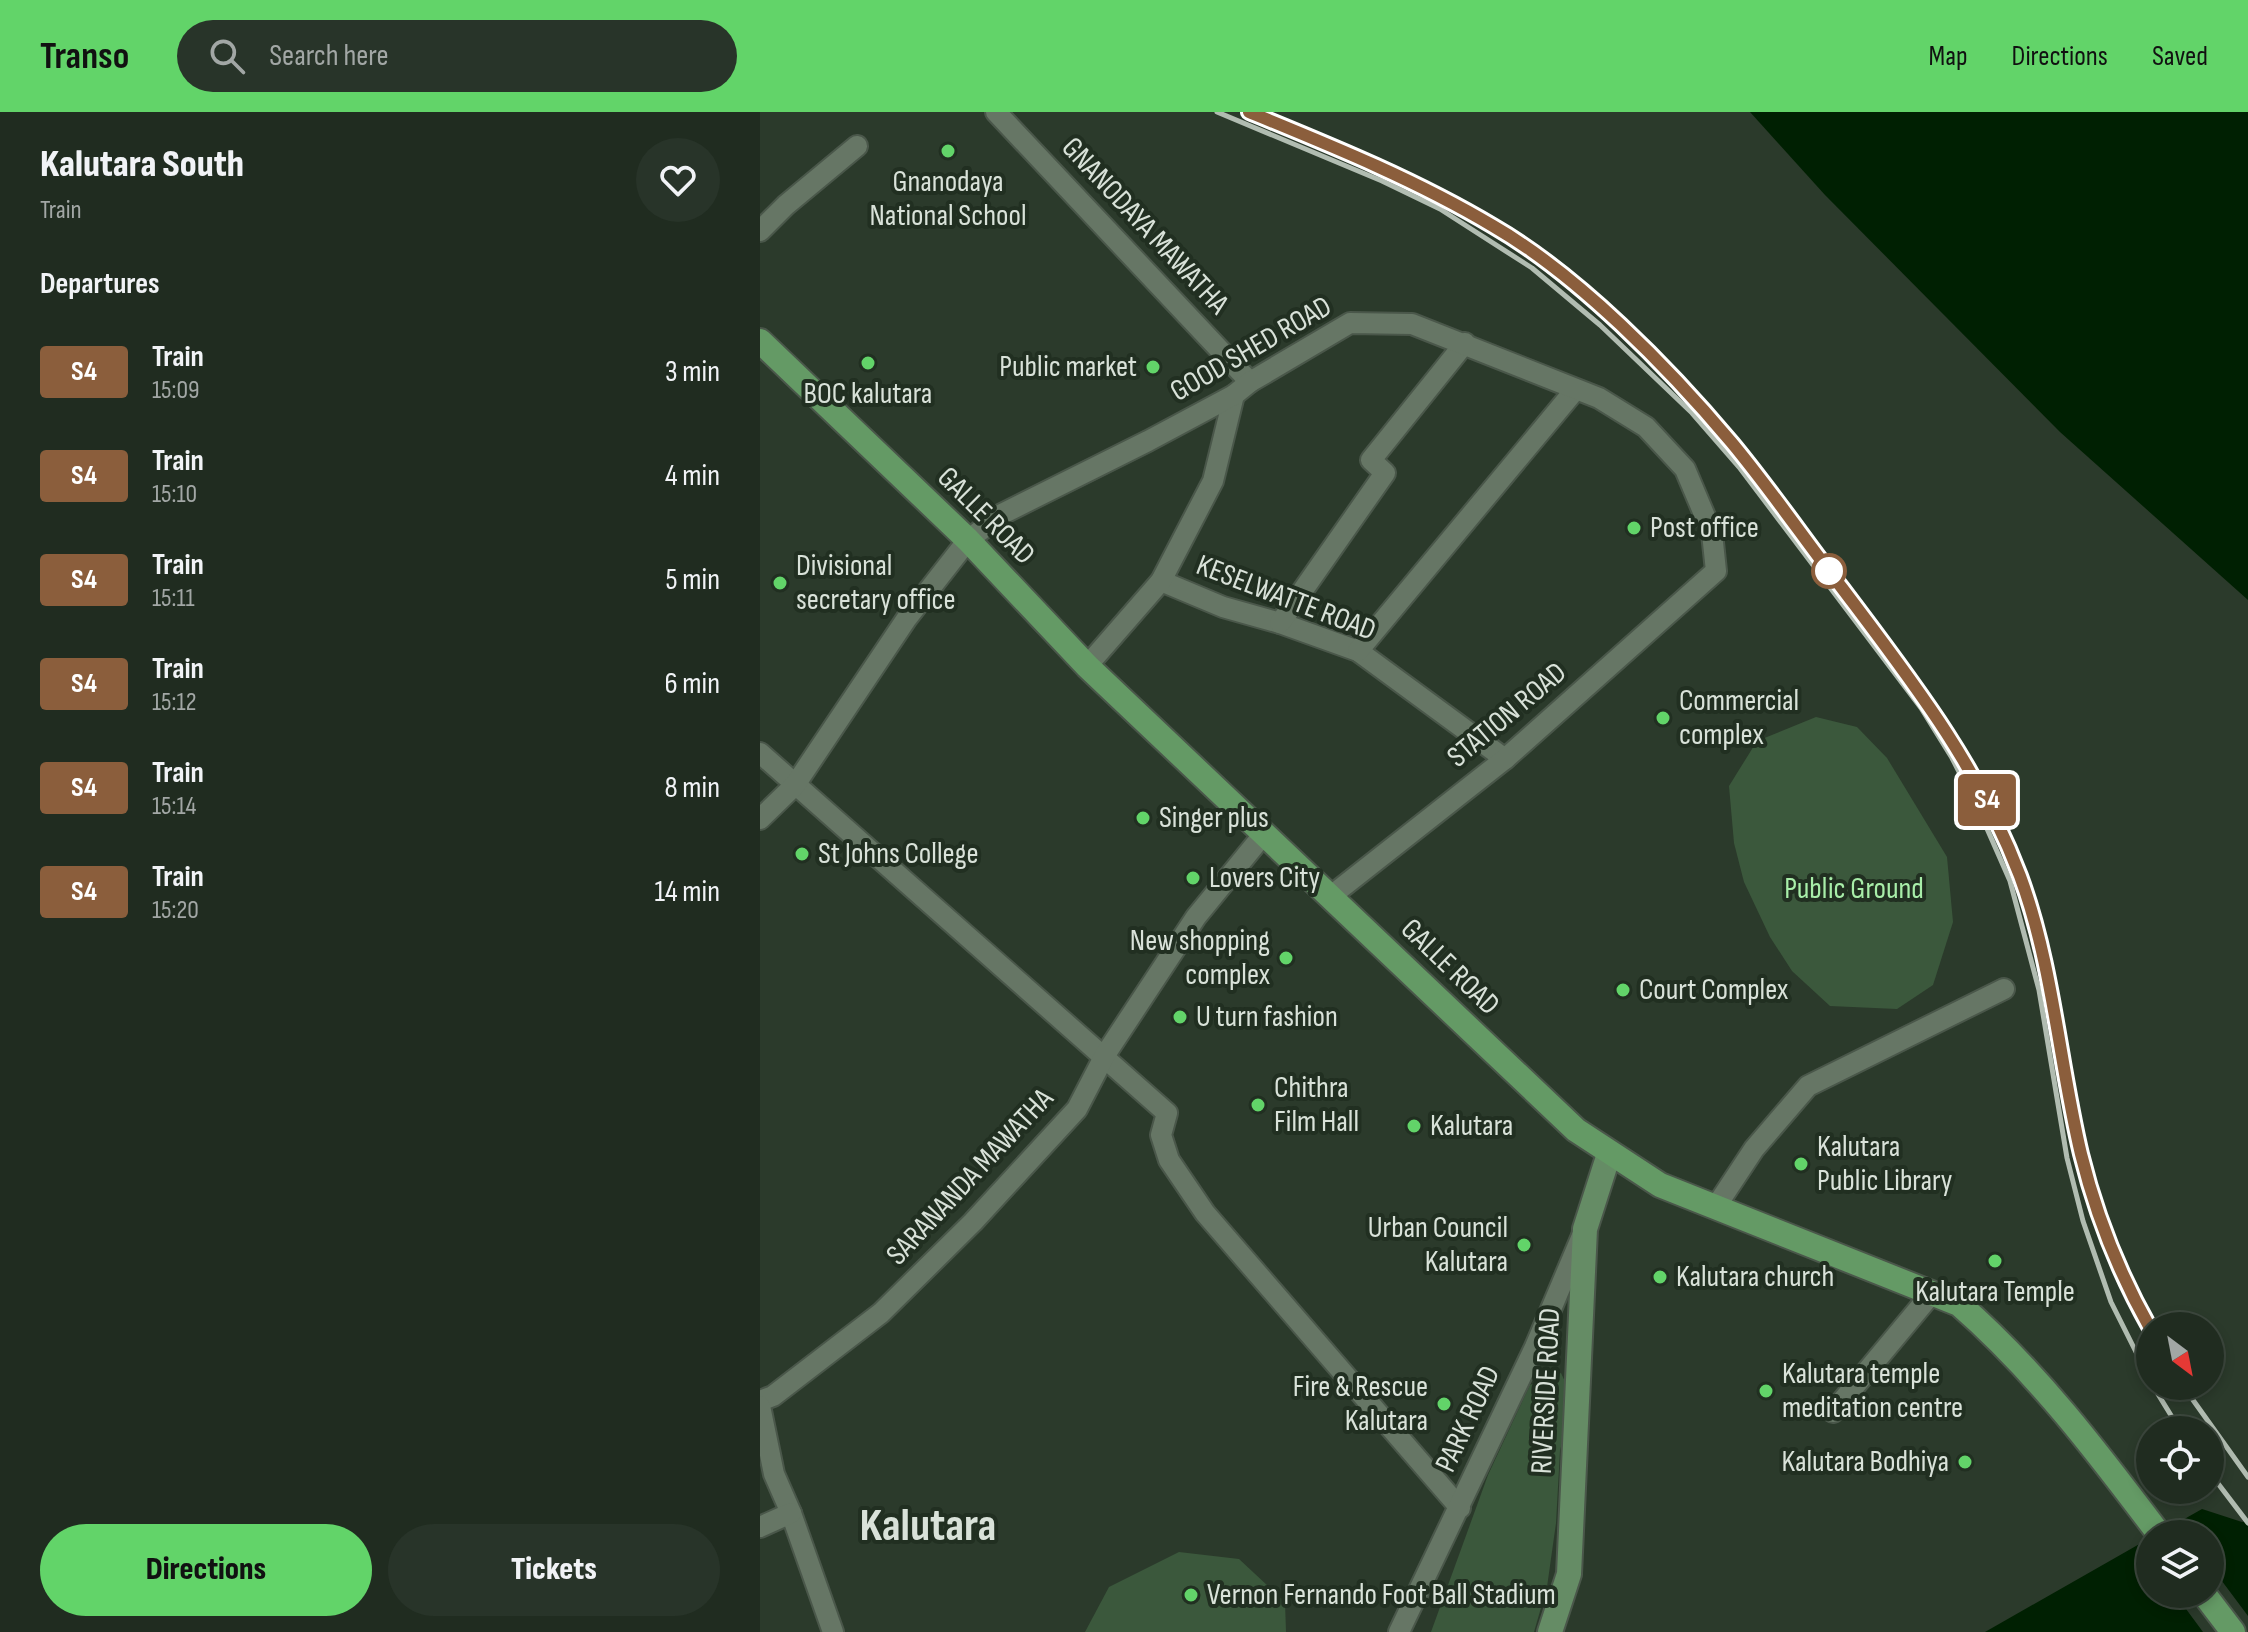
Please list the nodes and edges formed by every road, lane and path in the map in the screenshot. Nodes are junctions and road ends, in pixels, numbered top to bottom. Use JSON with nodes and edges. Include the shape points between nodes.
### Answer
{"nodes":[{"id":1,"x":996,"y":112,"type":"edge"},
{"id":2,"x":857,"y":146,"type":"dead end"},
{"id":3,"x":760,"y":231,"type":"edge"},
{"id":4,"x":760,"y":341,"type":"edge"},
{"id":5,"x":1465,"y":343,"type":"junction"},
{"id":6,"x":1242,"y":388,"type":"junction"},
{"id":7,"x":1575,"y":390,"type":"junction"},
{"id":8,"x":968,"y":540,"type":"junction"},
{"id":9,"x":1716,"y":571,"type":"joint"},
{"id":10,"x":1161,"y":581,"type":"junction"},
{"id":11,"x":1280,"y":623,"type":"junction"},
{"id":12,"x":1358,"y":651,"type":"junction"},
{"id":13,"x":1087,"y":666,"type":"junction"},
{"id":14,"x":760,"y":753,"type":"edge"},
{"id":15,"x":1505,"y":759,"type":"junction"},
{"id":16,"x":795,"y":785,"type":"junction"},
{"id":17,"x":760,"y":819,"type":"edge"},
{"id":18,"x":1263,"y":835,"type":"junction"},
{"id":19,"x":1331,"y":896,"type":"junction"},
{"id":20,"x":2004,"y":989,"type":"dead end"},
{"id":21,"x":1105,"y":1055,"type":"junction"},
{"id":22,"x":1609,"y":1154,"type":"junction"},
{"id":23,"x":1715,"y":1208,"type":"junction"},
{"id":24,"x":1585,"y":1229,"type":"junction"},
{"id":25,"x":1932,"y":1293,"type":"junction"},
{"id":26,"x":760,"y":1403,"type":"edge"},
{"id":27,"x":1833,"y":1412,"type":"dead end"},
{"id":28,"x":1460,"y":1508,"type":"junction"},
{"id":29,"x":791,"y":1513,"type":"junction"},
{"id":30,"x":2148,"y":1520,"type":"edge"},
{"id":31,"x":760,"y":1527,"type":"edge"},
{"id":32,"x":2215,"y":1608,"type":"edge"},
{"id":33,"x":833,"y":1632,"type":"edge"},
{"id":34,"x":1399,"y":1632,"type":"edge"},
{"id":35,"x":1550,"y":1632,"type":"edge"},
{"id":36,"x":2233,"y":1632,"type":"edge"}],
"edges":[{"from":1,"to":6,"type":"street","name":"GNANODAYA MAWATHA"},
{"from":2,"to":3,"type":"street"},
{"from":4,"to":8,"type":"highway","name":"GALLE ROAD"},
{"from":5,"to":6,"type":"street","name":"GOOD SHED ROAD","via":[[1412,324],[1350,323]]},
{"from":5,"to":7,"type":"street","name":"GOOD SHED ROAD"},
{"from":5,"to":11,"type":"street","via":[[1371,460],[1385,473]]},
{"from":6,"to":8,"type":"street","name":"GOOD SHED ROAD","via":[[1002,514]]},
{"from":6,"to":10,"type":"street","via":[[1213,481]]},
{"from":7,"to":9,"type":"street","name":"GOOD SHED ROAD","via":[[1646,427],[1685,469],[1712,533]]},
{"from":7,"to":12,"type":"street"},
{"from":8,"to":13,"type":"highway","name":"GALLE ROAD"},
{"from":8,"to":16,"type":"street","name":"GOOD SHED ROAD","via":[[907,618]]},
{"from":9,"to":15,"type":"street","name":"STATION ROAD"},
{"from":10,"to":11,"type":"street","name":"KESELWATTE ROAD"},
{"from":10,"to":13,"type":"street"},
{"from":11,"to":12,"type":"street","name":"KESELWATTE ROAD"},
{"from":12,"to":15,"type":"street","name":"KESELWATTE ROAD"},
{"from":13,"to":18,"type":"highway","name":"GALLE ROAD"},
{"from":14,"to":16,"type":"street"},
{"from":15,"to":19,"type":"street","name":"STATION ROAD"},
{"from":16,"to":17,"type":"street","name":"GOOD SHED ROAD"},
{"from":16,"to":21,"type":"street"},
{"from":18,"to":19,"type":"highway","name":"GALLE ROAD"},
{"from":18,"to":21,"type":"street","name":"SARANANDA MAWATHA","via":[[1196,917]]},
{"from":19,"to":22,"type":"highway","name":"GALLE ROAD","via":[[1482,1043]]},
{"from":20,"to":23,"type":"street","via":[[1808,1086],[1754,1149]]},
{"from":21,"to":26,"type":"street","name":"SARANANDA MAWATHA","via":[[1077,1109],[973,1222],[881,1313]]},
{"from":21,"to":28,"type":"street","via":[[1167,1113],[1161,1135],[1169,1160],[1205,1213]]},
{"from":22,"to":23,"type":"highway","name":"GALLE ROAD","via":[[1660,1185]]},
{"from":22,"to":24,"type":"main road","name":"RIVERSIDE ROAD"},
{"from":23,"to":25,"type":"highway","name":"GALLE ROAD"},
{"from":24,"to":28,"type":"street","name":"PARK ROAD"},
{"from":24,"to":35,"type":"main road","name":"RIVERSIDE ROAD","via":[[1569,1574]]},
{"from":25,"to":27,"type":"street"},
{"from":25,"to":30,"type":"highway","name":"GALLE ROAD","via":[[1959,1304],[1997,1338]]},
{"from":26,"to":29,"type":"street","via":[[774,1474]]},
{"from":28,"to":34,"type":"street","name":"PARK ROAD"},
{"from":29,"to":31,"type":"street"},
{"from":29,"to":33,"type":"street"},
{"from":32,"to":36,"type":"highway"}]}
